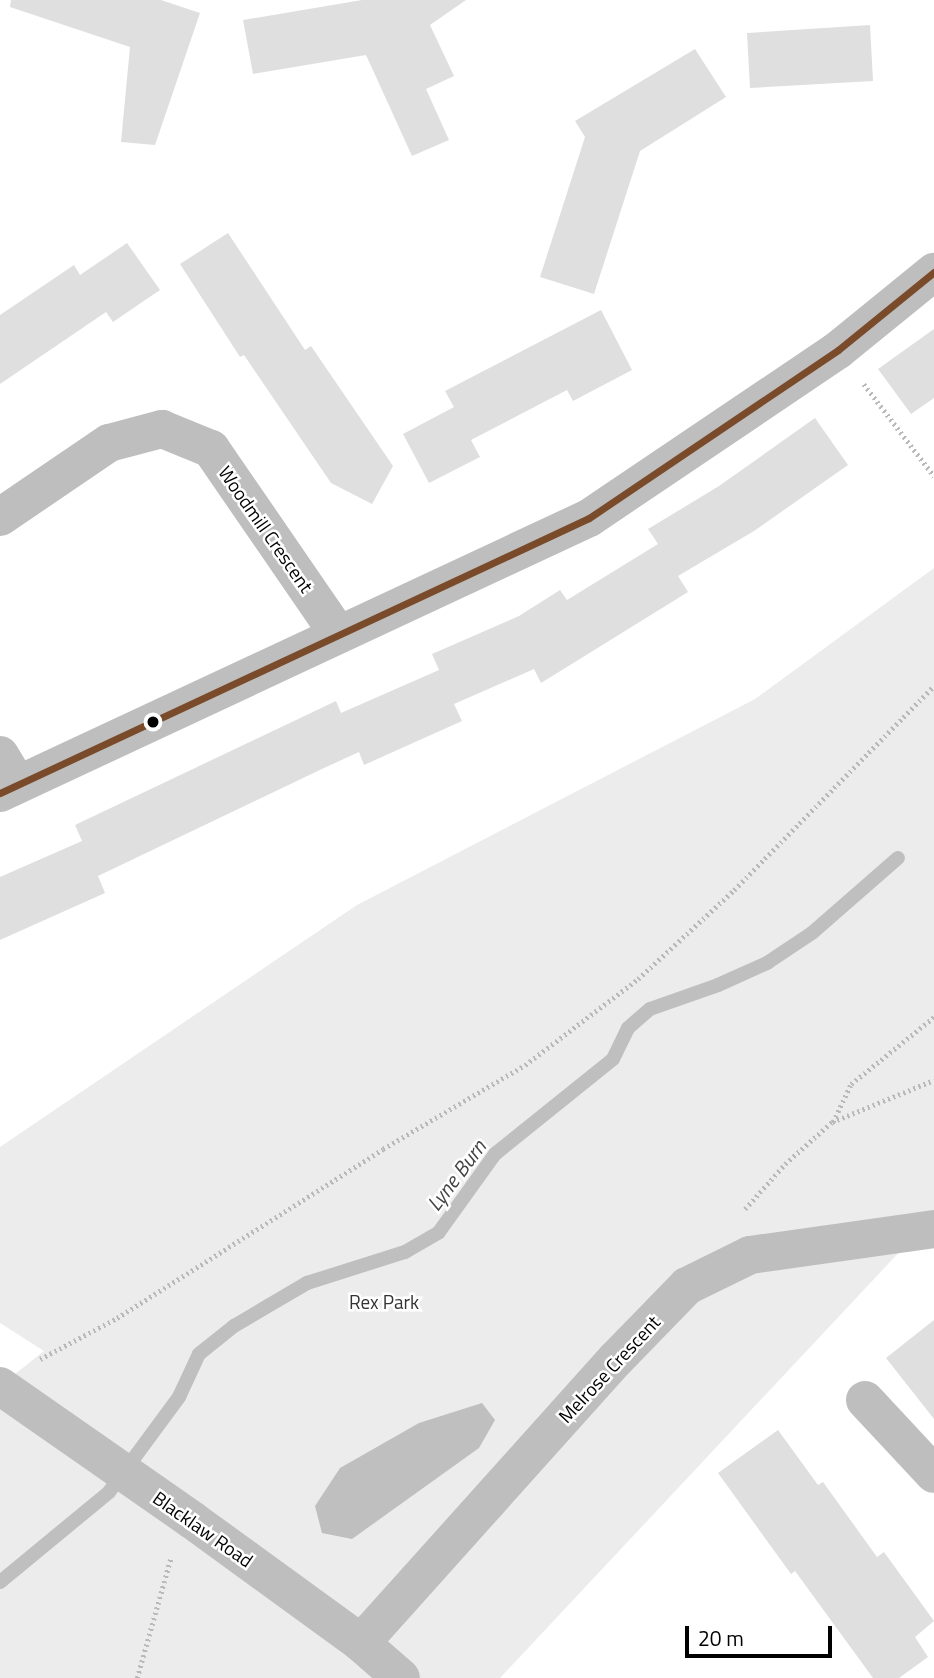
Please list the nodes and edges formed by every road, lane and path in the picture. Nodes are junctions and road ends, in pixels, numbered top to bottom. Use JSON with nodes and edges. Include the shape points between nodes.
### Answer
{"nodes":[{"id":1,"x":934,"y":272,"type":"edge"},
{"id":2,"x":838,"y":350,"type":"junction"},
{"id":3,"x":934,"y":476,"type":"edge"},
{"id":4,"x":0,"y":517,"type":"edge"},
{"id":5,"x":337,"y":632,"type":"junction"},
{"id":6,"x":934,"y":686,"type":"edge"},
{"id":7,"x":6,"y":777,"type":"edge"},
{"id":8,"x":934,"y":1017,"type":"edge"},
{"id":9,"x":934,"y":1080,"type":"edge"},
{"id":10,"x":832,"y":1122,"type":"junction"},
{"id":11,"x":934,"y":1229,"type":"edge"},
{"id":12,"x":733,"y":1264,"type":"junction"},
{"id":13,"x":35,"y":1362,"type":"dead end"},
{"id":14,"x":13,"y":1395,"type":"edge"},
{"id":15,"x":865,"y":1400,"type":"dead end"},
{"id":16,"x":934,"y":1474,"type":"edge"},
{"id":17,"x":185,"y":1515,"type":"junction"},
{"id":18,"x":361,"y":1643,"type":"junction"},
{"id":19,"x":137,"y":1678,"type":"edge"},
{"id":20,"x":401,"y":1678,"type":"edge"}],
"edges":[{"from":1,"to":2,"type":"street"},
{"from":2,"to":3,"type":"path"},
{"from":2,"to":5,"type":"street","via":[[589,518]]},
{"from":4,"to":5,"type":"street","name":"Woodmill Crescent","via":[[109,443],[162,429],[211,449]]},
{"from":5,"to":7,"type":"street"},
{"from":6,"to":13,"type":"path","via":[[734,890],[638,979],[536,1057],[117,1318]]},
{"from":8,"to":10,"type":"path","via":[[851,1084]]},
{"from":9,"to":10,"type":"path"},
{"from":10,"to":12,"type":"path","via":[[785,1164],[735,1222]]},
{"from":11,"to":12,"type":"street","name":"Melrose Crescent","via":[[750,1255]]},
{"from":12,"to":18,"type":"street","name":"Melrose Crescent","via":[[687,1286]]},
{"from":14,"to":17,"type":"street","name":"Blacklaw Road"},
{"from":15,"to":16,"type":"street"},
{"from":17,"to":18,"type":"street","name":"Blacklaw Road"},
{"from":17,"to":19,"type":"path"},
{"from":18,"to":20,"type":"street","name":"Blacklaw Road"}]}
